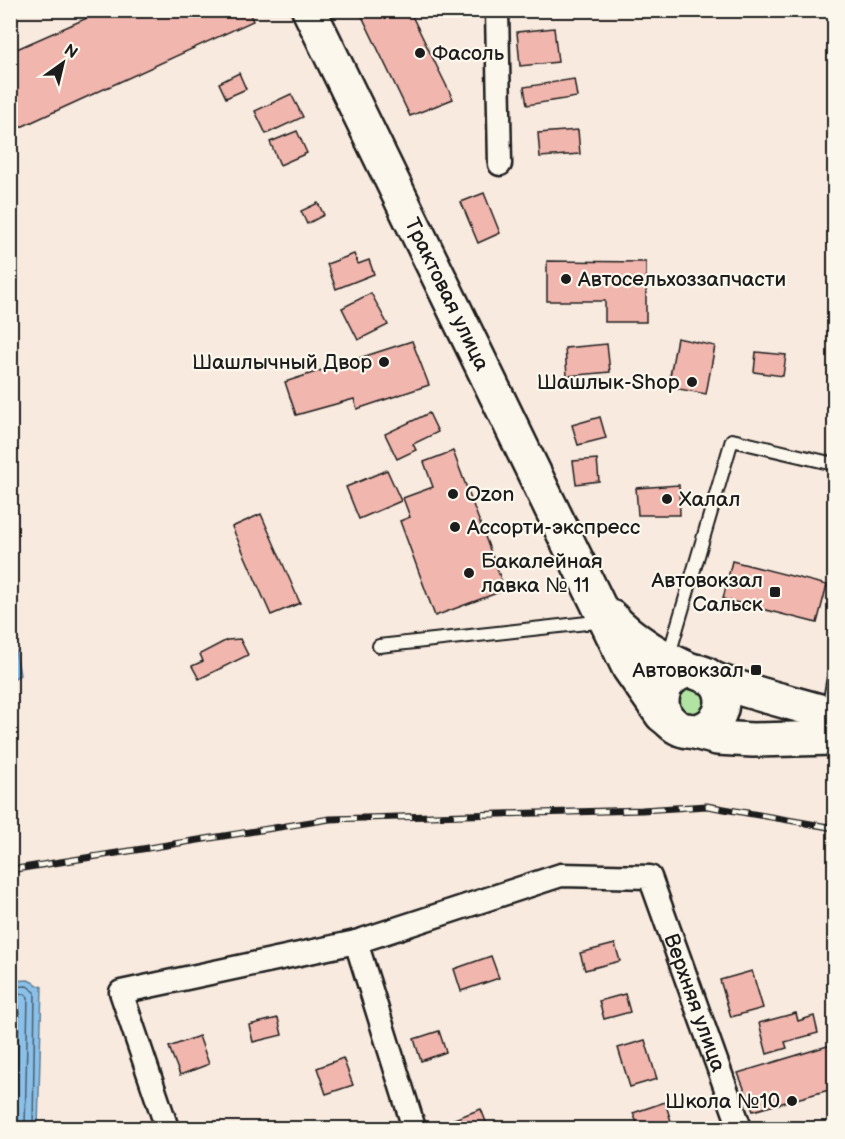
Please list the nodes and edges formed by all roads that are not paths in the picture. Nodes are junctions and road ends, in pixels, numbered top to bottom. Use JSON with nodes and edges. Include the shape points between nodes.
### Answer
{"nodes":[{"id":1,"x":309,"y":10,"type":"edge"},
{"id":2,"x":496,"y":10,"type":"edge"},
{"id":3,"x":500,"y":164,"type":"dead end"},
{"id":4,"x":834,"y":465,"type":"edge"},
{"id":5,"x":586,"y":580,"type":"junction"},
{"id":6,"x":606,"y":621,"type":"junction"},
{"id":7,"x":379,"y":646,"type":"dead end"},
{"id":8,"x":668,"y":659,"type":"junction"},
{"id":9,"x":698,"y":672,"type":"junction"},
{"id":10,"x":834,"y":677,"type":"edge"},
{"id":11,"x":832,"y":722,"type":"edge"},
{"id":12,"x":680,"y":727,"type":"junction"},
{"id":13,"x":356,"y":942,"type":"junction"},
{"id":14,"x":166,"y":1128,"type":"edge"},
{"id":15,"x":414,"y":1128,"type":"edge"},
{"id":16,"x":740,"y":1128,"type":"edge"}],
"edges":[{"from":1,"to":5,"type":"main road","name":"Трактовая улица"},
{"from":2,"to":3,"type":"street"},
{"from":4,"to":8,"type":"lane","via":[[732,440]]},
{"from":5,"to":6,"type":"main road"},
{"from":5,"to":8,"type":"main road","via":[[626,633]]},
{"from":6,"to":7,"type":"lane"},
{"from":6,"to":12,"type":"main road","via":[[629,668],[662,715]]},
{"from":8,"to":9,"type":"main road"},
{"from":9,"to":11,"type":"main road"},
{"from":9,"to":12,"type":"main road","via":[[672,679],[663,696],[666,716]]},
{"from":9,"to":12,"type":"main road","via":[[716,682],[721,691],[720,712],[707,727]]},
{"from":10,"to":11,"type":"lane"},
{"from":11,"to":12,"type":"main road","via":[[753,740],[717,738]]},
{"from":13,"to":14,"type":"street","via":[[121,992]]},
{"from":13,"to":15,"type":"street"},
{"from":13,"to":16,"type":"street","name":"Верхняя улица","via":[[561,875],[650,877]]}]}
